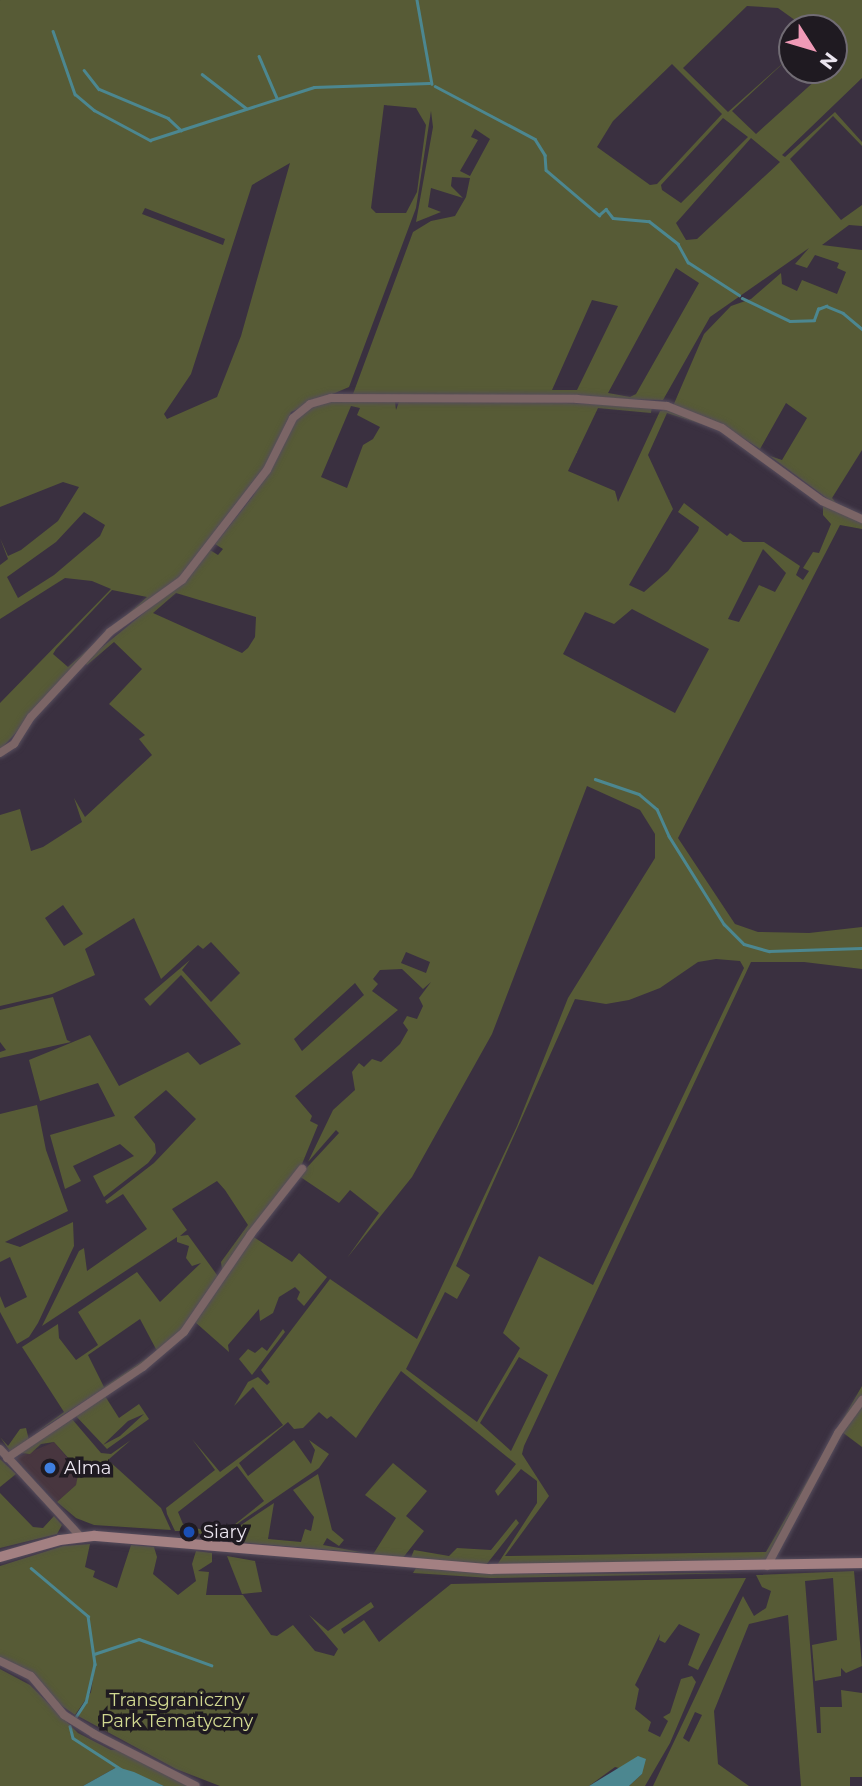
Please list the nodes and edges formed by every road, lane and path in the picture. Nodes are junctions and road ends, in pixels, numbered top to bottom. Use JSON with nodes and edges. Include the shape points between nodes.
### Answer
{"nodes":[{"id":1,"x":862,"y":519,"type":"edge"},
{"id":2,"x":0,"y":753,"type":"edge"},
{"id":3,"x":302,"y":1169,"type":"dead end"},
{"id":4,"x":862,"y":1400,"type":"edge"},
{"id":5,"x":0,"y":1449,"type":"edge"},
{"id":6,"x":7,"y":1458,"type":"junction"},
{"id":7,"x":80,"y":1536,"type":"junction"},
{"id":8,"x":0,"y":1557,"type":"edge"},
{"id":9,"x":862,"y":1563,"type":"edge"},
{"id":10,"x":767,"y":1566,"type":"junction"},
{"id":11,"x":0,"y":1661,"type":"edge"},
{"id":12,"x":195,"y":1786,"type":"edge"}],
"edges":[{"from":1,"to":2,"type":"street","via":[[822,501],[722,428],[667,406],[577,399],[331,398],[310,404],[293,418],[267,470],[182,580],[110,632],[31,717],[14,744]]},
{"from":3,"to":6,"type":"street","via":[[251,1234],[189,1327],[143,1367]]},
{"from":4,"to":10,"type":"street","via":[[838,1433]]},
{"from":5,"to":6,"type":"street"},
{"from":6,"to":7,"type":"street"},
{"from":7,"to":8,"type":"main road"},
{"from":7,"to":10,"type":"main road","via":[[491,1569]]},
{"from":9,"to":10,"type":"main road"},
{"from":11,"to":12,"type":"street","via":[[31,1676],[64,1715]]}]}
